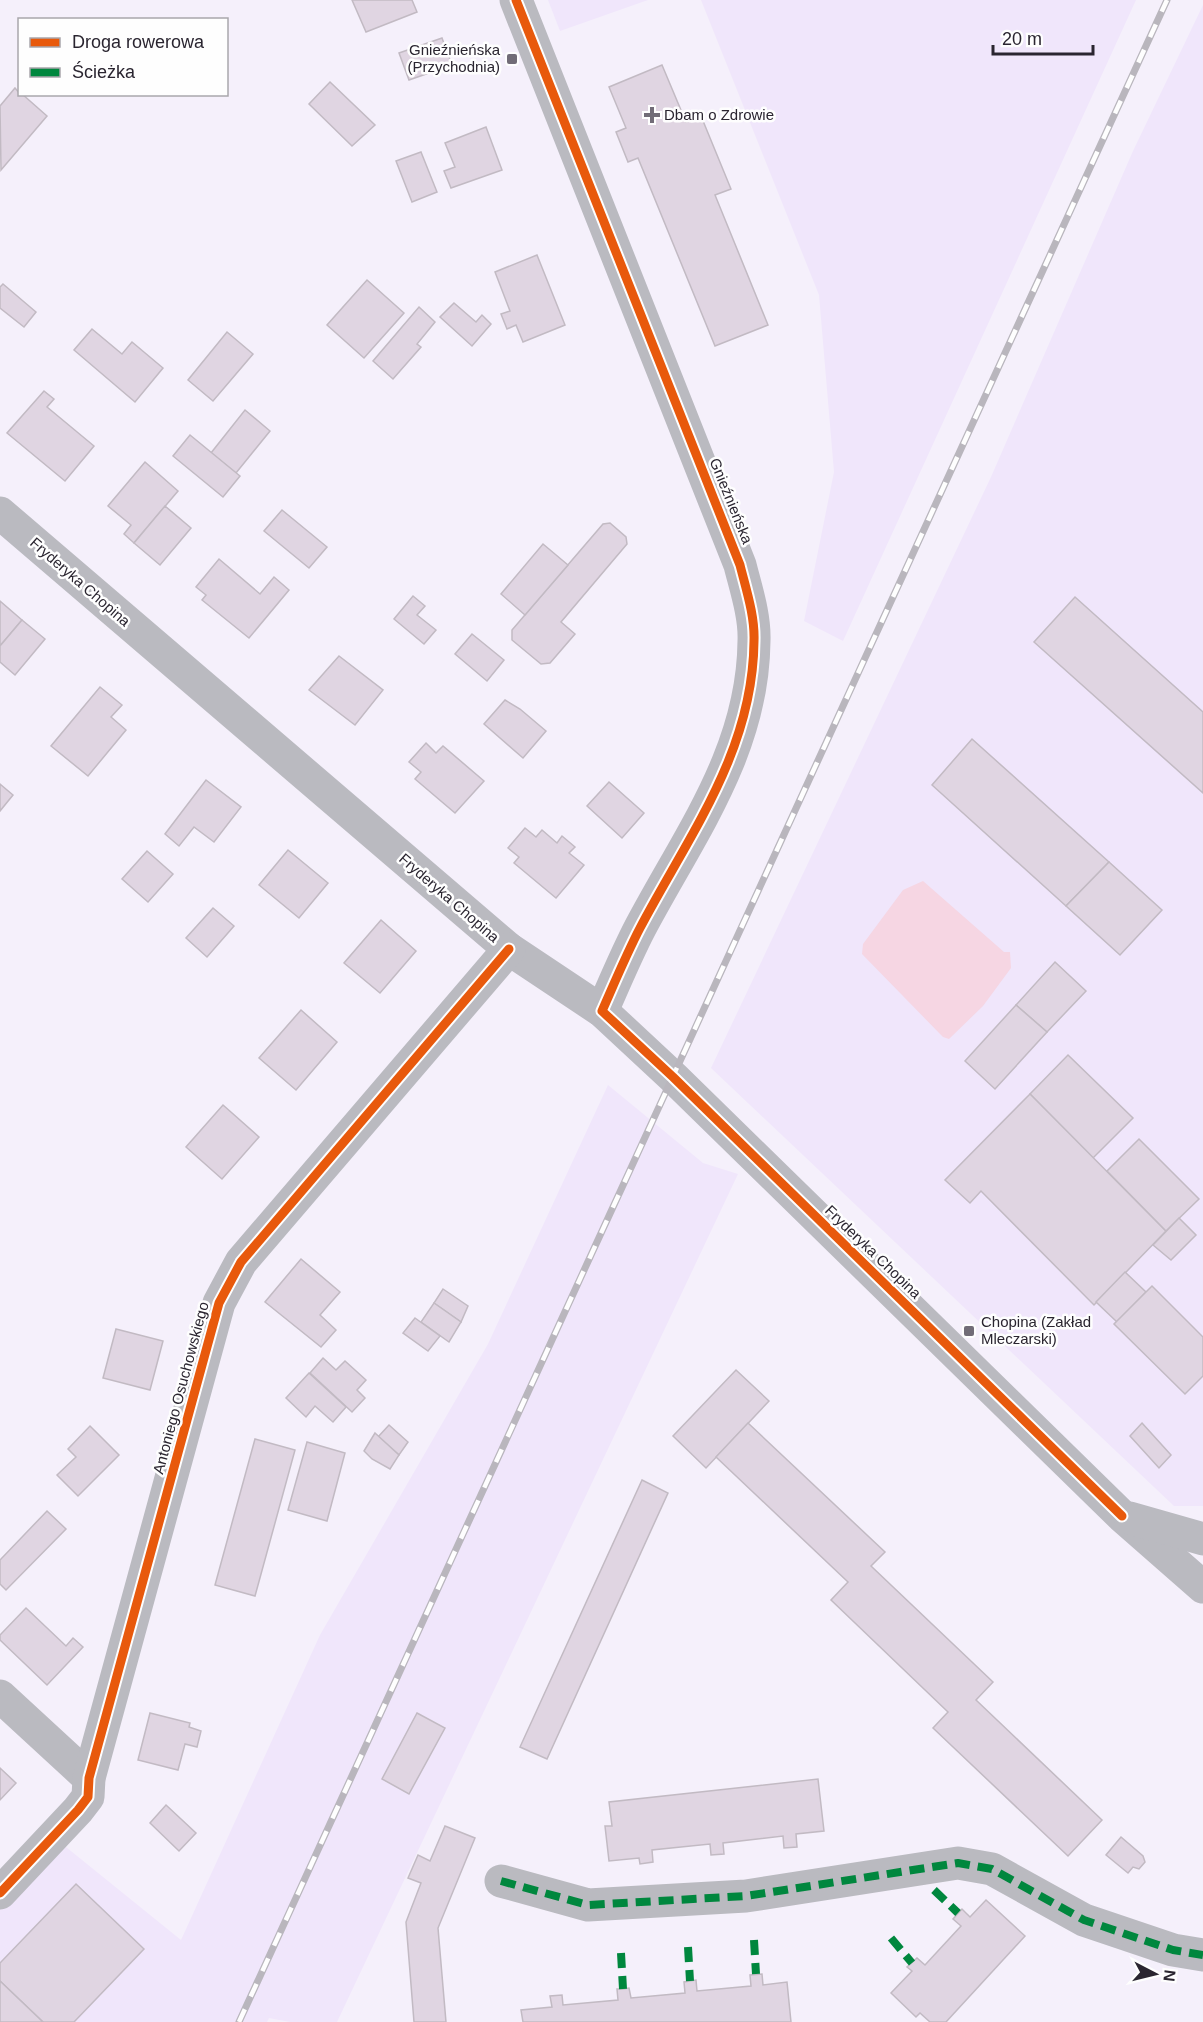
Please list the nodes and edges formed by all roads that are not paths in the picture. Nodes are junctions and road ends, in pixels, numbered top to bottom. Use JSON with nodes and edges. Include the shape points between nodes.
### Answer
{"nodes":[{"id":1,"x":516,"y":0,"type":"edge"},
{"id":2,"x":0,"y":513,"type":"edge"},
{"id":3,"x":509,"y":949,"type":"junction"},
{"id":4,"x":602,"y":1011,"type":"junction"},
{"id":5,"x":1122,"y":1516,"type":"junction"},
{"id":6,"x":1203,"y":1539,"type":"edge"},
{"id":7,"x":1203,"y":1587,"type":"edge"},
{"id":8,"x":0,"y":1696,"type":"edge"},
{"id":9,"x":89,"y":1779,"type":"junction"},
{"id":10,"x":501,"y":1881,"type":"dead end"},
{"id":11,"x":0,"y":1893,"type":"edge"},
{"id":12,"x":1203,"y":1955,"type":"edge"}],
"edges":[{"from":1,"to":4,"type":"street","name":"Gnieźnieńska","via":[[740,565],[754,639],[746,709],[726,771],[639,930]]},
{"from":2,"to":3,"type":"street","name":"Fryderyka Chopina"},
{"from":3,"to":4,"type":"street","name":"Fryderyka Chopina"},
{"from":3,"to":9,"type":"street","name":"Antoniego Osuchowskiego","via":[[241,1262],[219,1303]]},
{"from":4,"to":5,"type":"street","name":"Fryderyka Chopina"},
{"from":5,"to":6,"type":"street","name":"Fryderyka Chopina"},
{"from":5,"to":7,"type":"street","name":"Fryderyka Chopina"},
{"from":8,"to":9,"type":"street"},
{"from":9,"to":11,"type":"street","name":"Antoniego Osuchowskiego","via":[[88,1797],[78,1810]]},
{"from":10,"to":12,"type":"street","via":[[588,1905],[746,1896],[958,1863],[993,1869],[1084,1920],[1173,1950]]}]}
